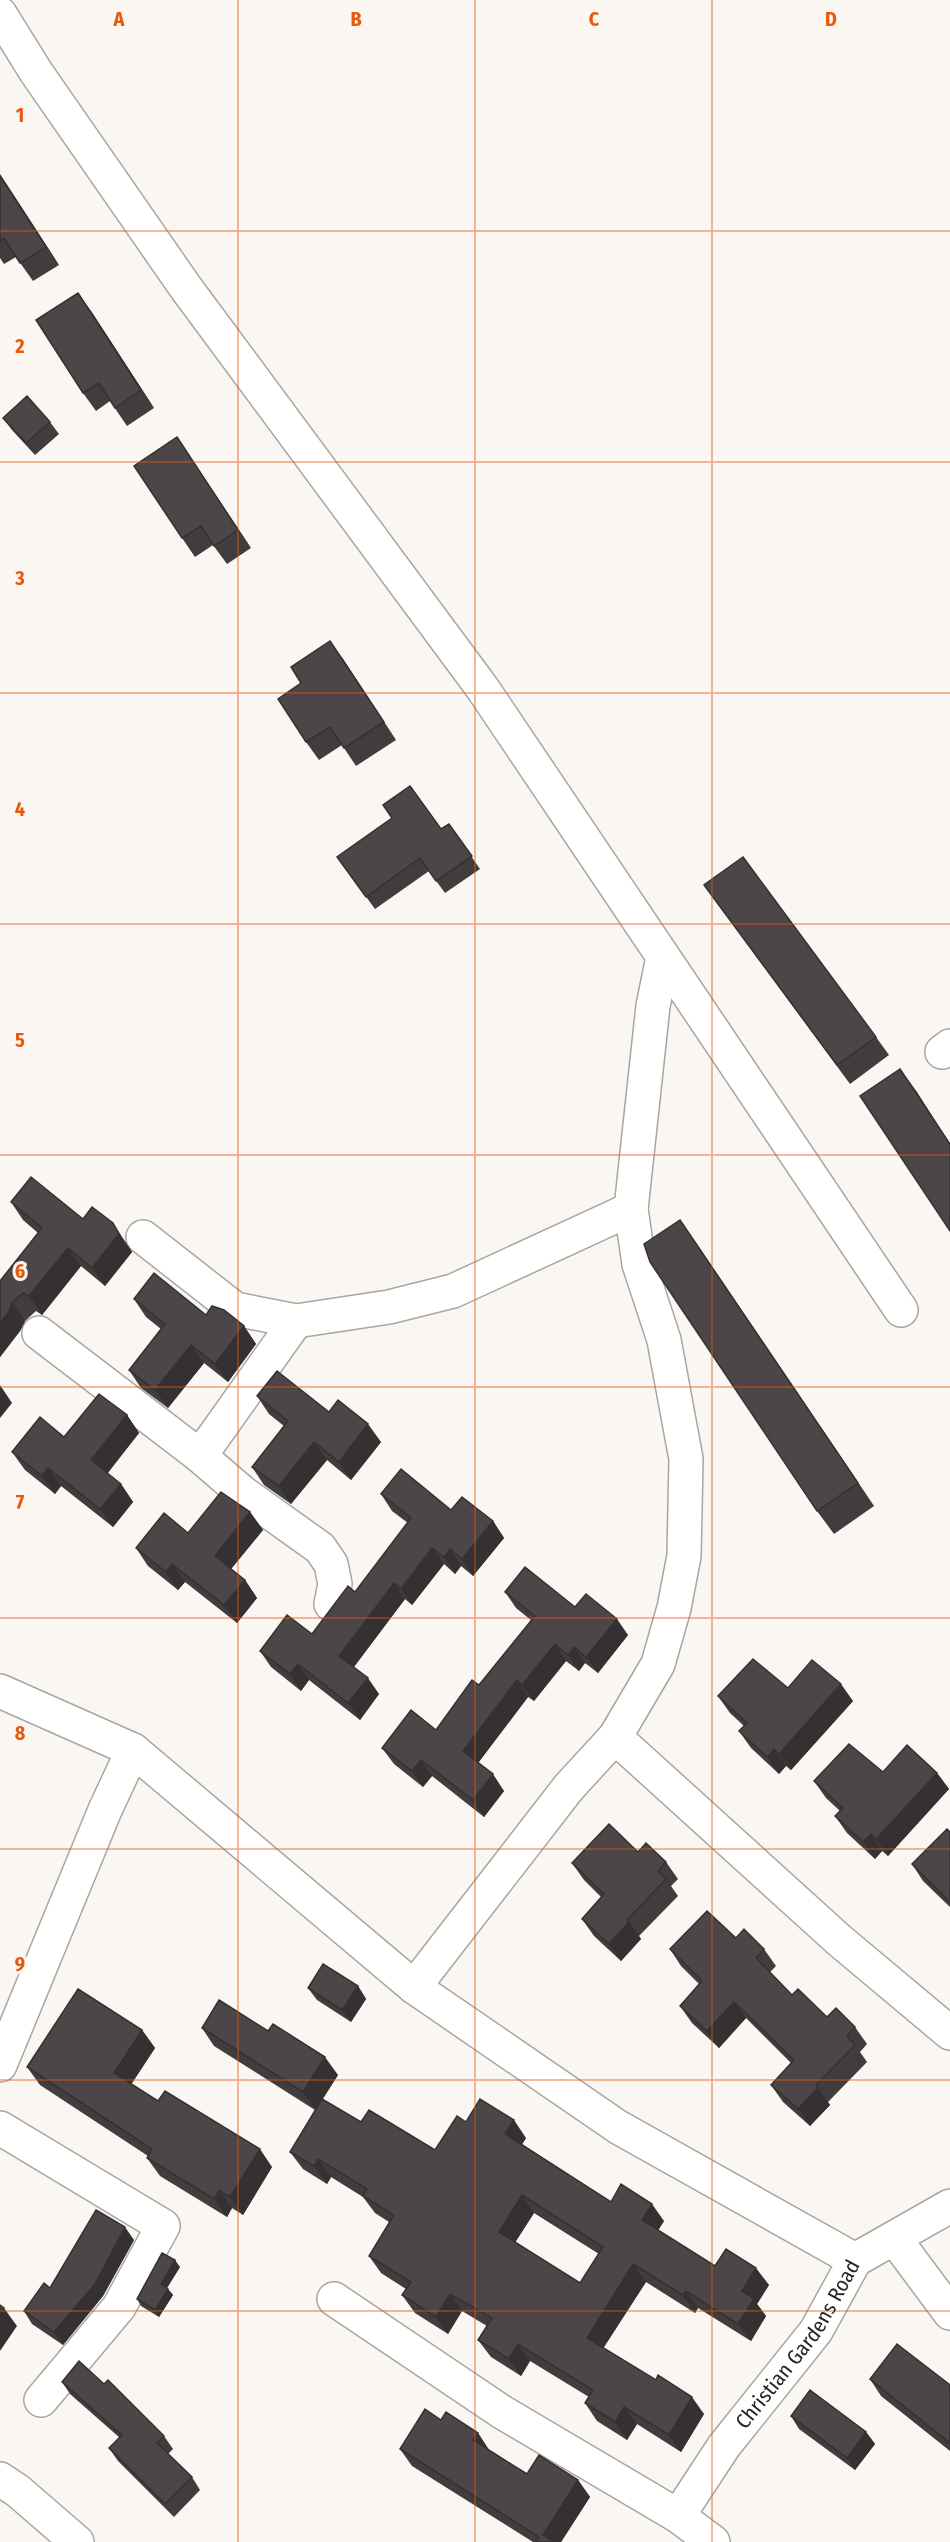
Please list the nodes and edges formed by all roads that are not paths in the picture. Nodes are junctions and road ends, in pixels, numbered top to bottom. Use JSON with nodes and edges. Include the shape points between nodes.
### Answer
{"nodes":[{"id":1,"x":0,"y":14,"type":"edge"},
{"id":2,"x":663,"y":957,"type":"junction"},
{"id":3,"x":631,"y":1209,"type":"junction"},
{"id":4,"x":143,"y":1237,"type":"dead end"},
{"id":5,"x":901,"y":1310,"type":"dead end"},
{"id":6,"x":296,"y":1321,"type":"junction"},
{"id":7,"x":39,"y":1333,"type":"dead end"},
{"id":8,"x":200,"y":1456,"type":"junction"},
{"id":9,"x":331,"y":1605,"type":"edge"},
{"id":10,"x":0,"y":1691,"type":"edge"},
{"id":11,"x":615,"y":1737,"type":"junction"},
{"id":12,"x":133,"y":1750,"type":"junction"},
{"id":13,"x":414,"y":1987,"type":"junction"},
{"id":14,"x":950,"y":2033,"type":"edge"},
{"id":15,"x":0,"y":2065,"type":"edge"},
{"id":16,"x":0,"y":2128,"type":"edge"},
{"id":17,"x":950,"y":2206,"type":"edge"},
{"id":18,"x":895,"y":2239,"type":"junction"},
{"id":19,"x":855,"y":2260,"type":"junction"},
{"id":20,"x":334,"y":2299,"type":"dead end"},
{"id":21,"x":950,"y":2313,"type":"edge"},
{"id":22,"x":41,"y":2400,"type":"dead end"},
{"id":23,"x":0,"y":2479,"type":"edge"},
{"id":24,"x":678,"y":2516,"type":"junction"},
{"id":25,"x":77,"y":2542,"type":"edge"},
{"id":26,"x":713,"y":2542,"type":"edge"}],
"edges":[{"from":1,"to":2,"type":"street","via":[[186,288],[483,689]]},
{"from":2,"to":3,"type":"street","via":[[653,1006]]},
{"from":2,"to":5,"type":"street"},
{"from":3,"to":6,"type":"street","via":[[453,1291],[389,1307]]},
{"from":3,"to":11,"type":"street","via":[[639,1264],[666,1350],[686,1459],[684,1556],[658,1664]]},
{"from":4,"to":6,"type":"street","via":[[235,1310]]},
{"from":6,"to":8,"type":"street"},
{"from":7,"to":8,"type":"street"},
{"from":8,"to":9,"type":"street","via":[[243,1493],[320,1548],[330,1564],[334,1584]]},
{"from":10,"to":12,"type":"street"},
{"from":11,"to":13,"type":"street","via":[[568,1787]]},
{"from":11,"to":14,"type":"street","via":[[839,1940]]},
{"from":12,"to":13,"type":"street"},
{"from":12,"to":15,"type":"street"},
{"from":13,"to":19,"type":"street","via":[[618,2127]]},
{"from":16,"to":22,"type":"street","via":[[163,2226],[119,2307]]},
{"from":17,"to":18,"type":"street","name":"Christian Gardens Road"},
{"from":18,"to":19,"type":"street","name":"Christian Gardens Road"},
{"from":18,"to":21,"type":"street"},
{"from":19,"to":24,"type":"street","name":"Christian Gardens Road","via":[[816,2331],[724,2446]]},
{"from":20,"to":24,"type":"street","via":[[502,2412]]},
{"from":23,"to":25,"type":"street"},
{"from":24,"to":26,"type":"street"}]}
